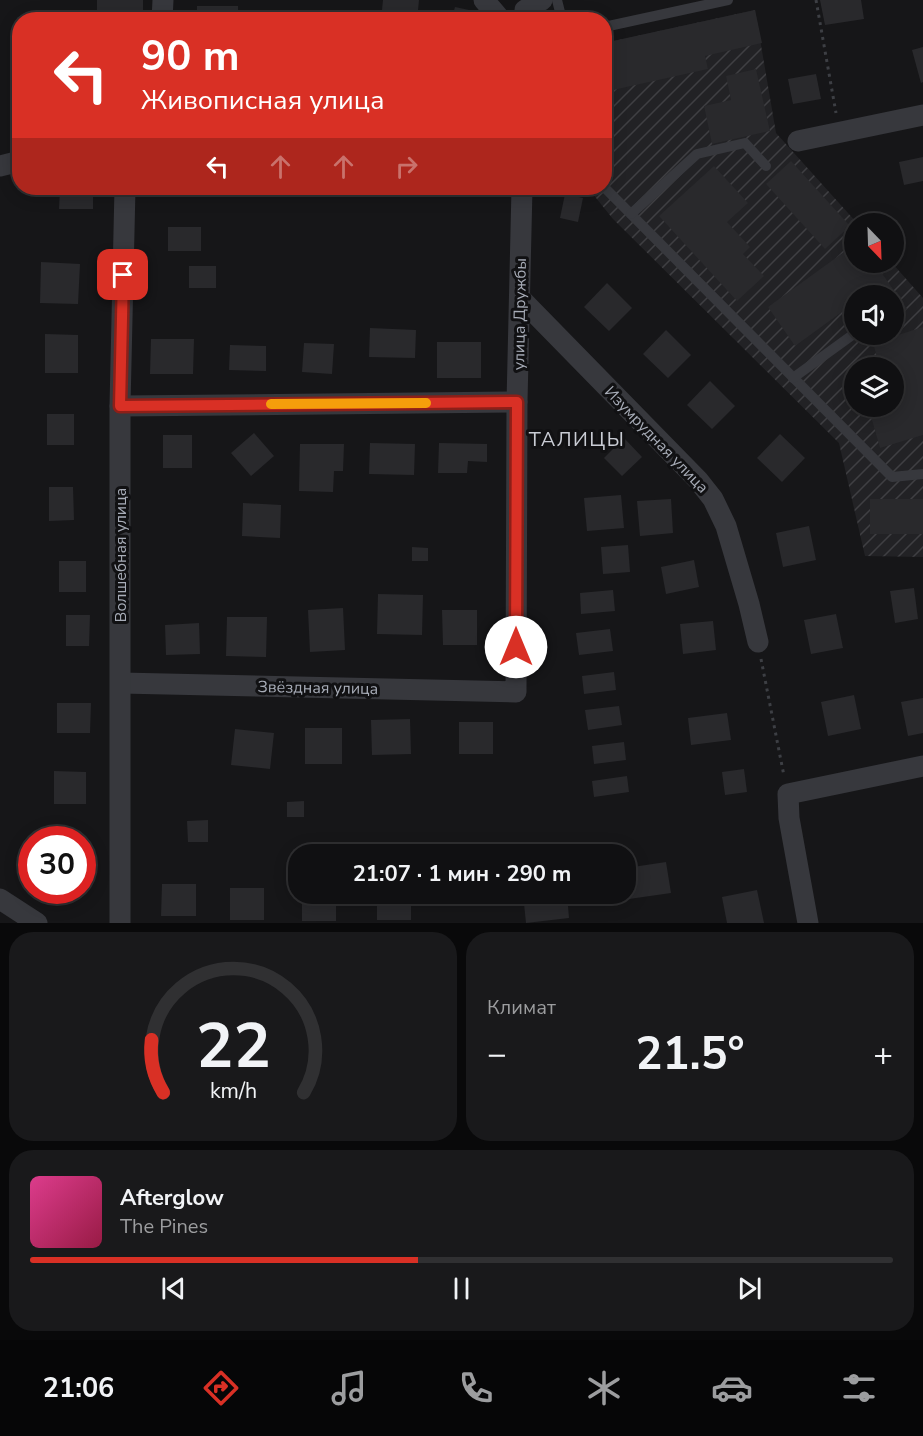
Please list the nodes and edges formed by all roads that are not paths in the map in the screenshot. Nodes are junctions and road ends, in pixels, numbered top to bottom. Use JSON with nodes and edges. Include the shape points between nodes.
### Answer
{"nodes":[{"id":1,"x":484,"y":0,"type":"edge"},
{"id":2,"x":728,"y":0,"type":"edge"},
{"id":3,"x":495,"y":12,"type":"edge"},
{"id":4,"x":612,"y":25,"type":"edge"},
{"id":5,"x":923,"y":115,"type":"edge"},
{"id":6,"x":798,"y":141,"type":"dead end"},
{"id":7,"x":766,"y":166,"type":"dead end"},
{"id":8,"x":125,"y":195,"type":"edge"},
{"id":9,"x":522,"y":195,"type":"edge"},
{"id":10,"x":612,"y":195,"type":"edge"},
{"id":11,"x":631,"y":214,"type":"junction"},
{"id":12,"x":520,"y":298,"type":"junction"},
{"id":13,"x":844,"y":341,"type":"edge"},
{"id":14,"x":794,"y":378,"type":"junction"},
{"id":15,"x":517,"y":402,"type":"junction"},
{"id":16,"x":120,"y":406,"type":"junction"},
{"id":17,"x":923,"y":474,"type":"edge"},
{"id":18,"x":758,"y":642,"type":"road end"},
{"id":19,"x":121,"y":683,"type":"junction"},
{"id":20,"x":516,"y":692,"type":"joint"},
{"id":21,"x":923,"y":766,"type":"edge"},
{"id":22,"x":0,"y":899,"type":"edge"},
{"id":23,"x":37,"y":923,"type":"edge"},
{"id":24,"x":120,"y":923,"type":"edge"},
{"id":25,"x":808,"y":923,"type":"edge"}],
"edges":[{"from":1,"to":3,"type":"street"},
{"from":2,"to":4,"type":"lane"},
{"from":5,"to":6,"type":"street"},
{"from":7,"to":11,"type":"lane","via":[[745,143],[698,154]]},
{"from":8,"to":16,"type":"street","name":"Волшебная улица"},
{"from":9,"to":12,"type":"street","name":"улица Дружбы"},
{"from":10,"to":11,"type":"lane"},
{"from":11,"to":14,"type":"lane"},
{"from":12,"to":15,"type":"street","name":"улица Дружбы"},
{"from":12,"to":18,"type":"street","name":"Изумрудная улица","via":[[713,500],[729,537]]},
{"from":13,"to":14,"type":"lane"},
{"from":14,"to":17,"type":"lane","via":[[892,477]]},
{"from":15,"to":16,"type":"street"},
{"from":15,"to":20,"type":"street","name":"улица Дружбы"},
{"from":16,"to":19,"type":"street","name":"Волшебная улица"},
{"from":19,"to":20,"type":"street","name":"Звёздная улица"},
{"from":19,"to":24,"type":"street","name":"Волшебная улица"},
{"from":21,"to":25,"type":"street","via":[[788,794]]},
{"from":22,"to":23,"type":"street"}]}
